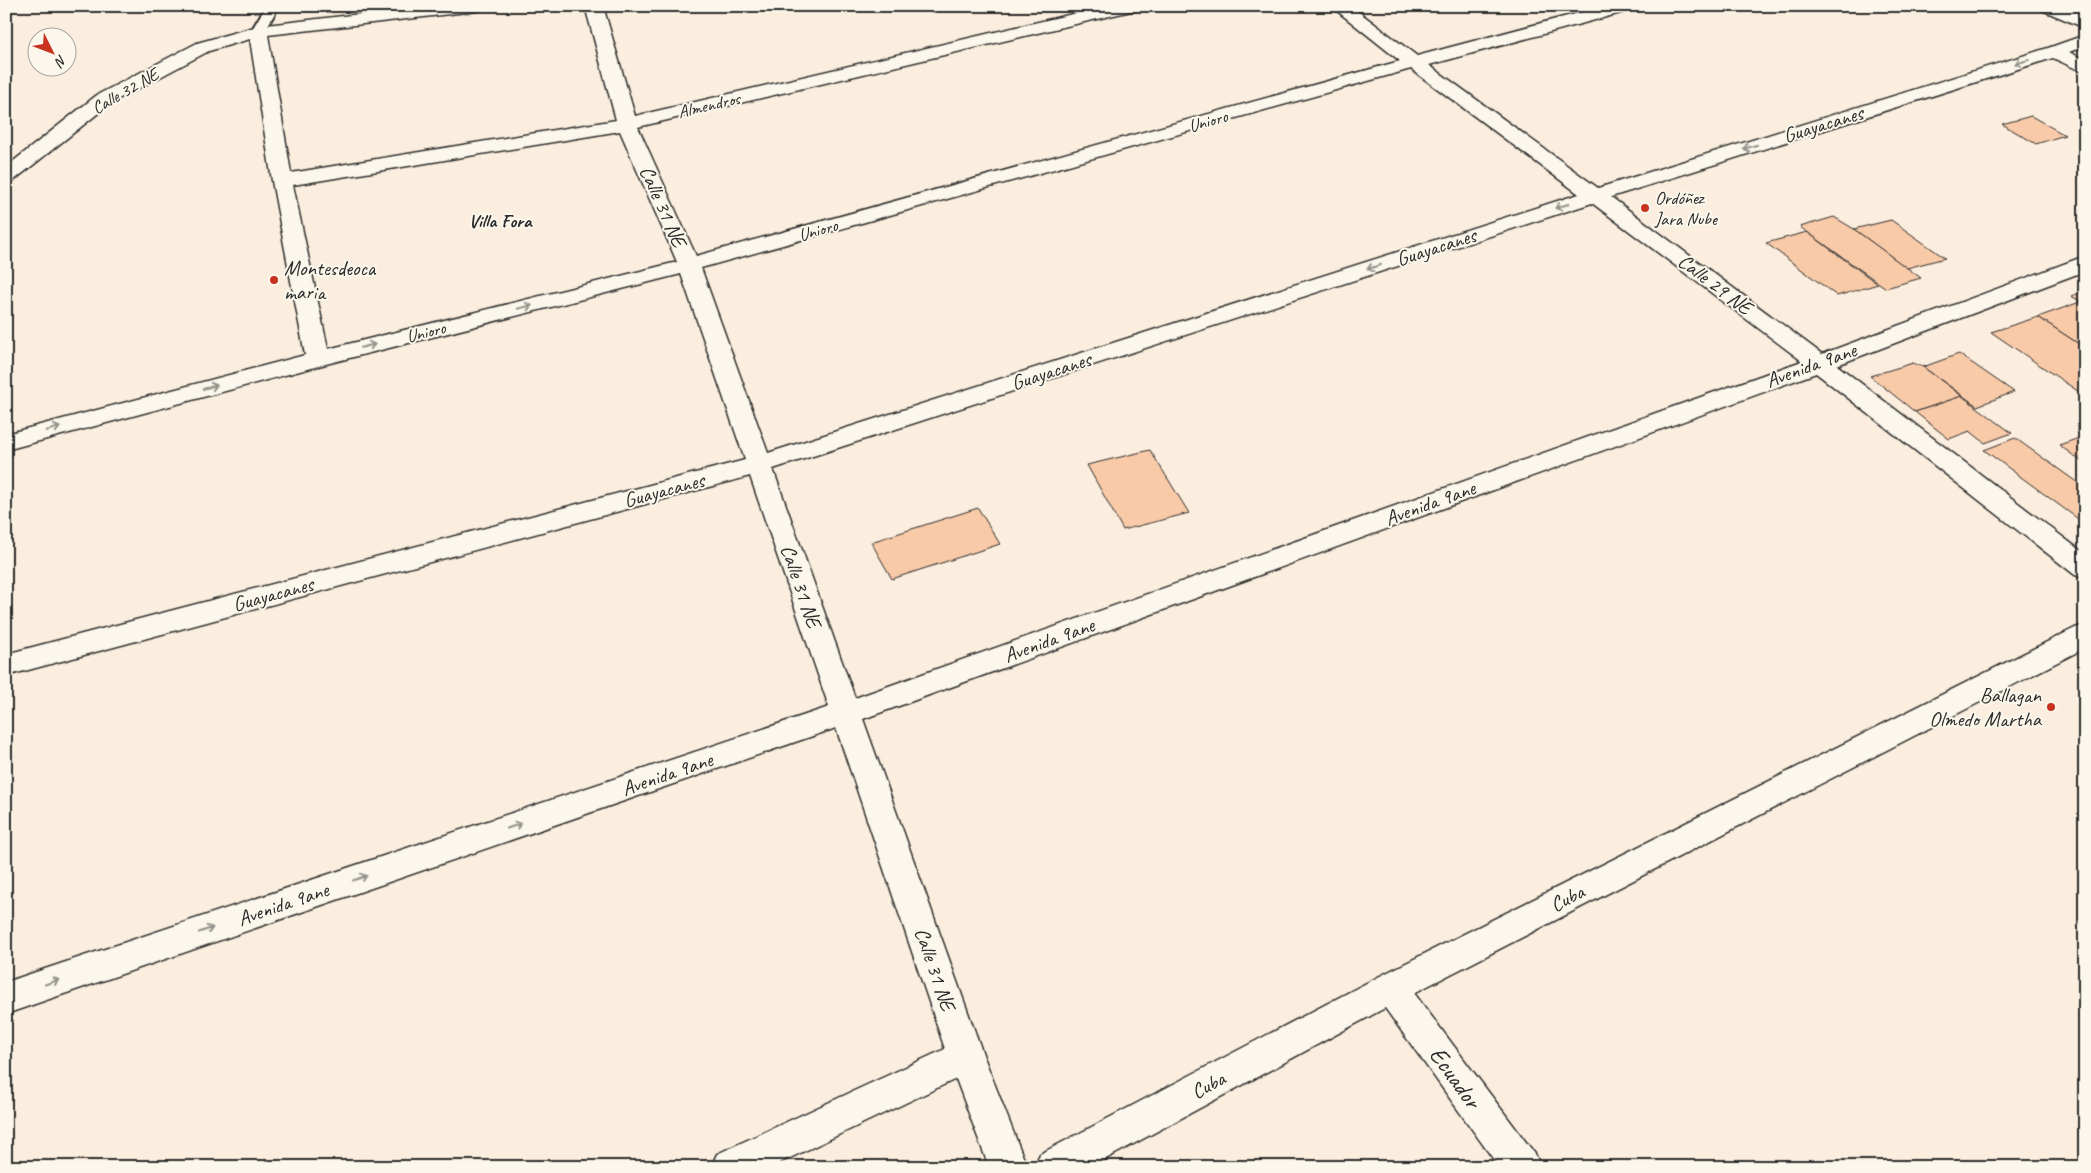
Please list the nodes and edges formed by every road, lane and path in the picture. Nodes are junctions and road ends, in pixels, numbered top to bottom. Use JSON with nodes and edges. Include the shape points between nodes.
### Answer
{"nodes":[{"id":1,"x":273,"y":6,"type":"edge"},
{"id":2,"x":476,"y":6,"type":"edge"},
{"id":3,"x":594,"y":6,"type":"edge"},
{"id":4,"x":1131,"y":6,"type":"edge"},
{"id":5,"x":1340,"y":6,"type":"edge"},
{"id":6,"x":1626,"y":6,"type":"edge"},
{"id":7,"x":2048,"y":6,"type":"edge"},
{"id":8,"x":2085,"y":23,"type":"edge"},
{"id":9,"x":258,"y":31,"type":"junction"},
{"id":10,"x":2085,"y":40,"type":"edge"},
{"id":11,"x":2054,"y":52,"type":"junction"},
{"id":12,"x":1413,"y":64,"type":"junction"},
{"id":13,"x":2085,"y":67,"type":"edge"},
{"id":14,"x":627,"y":124,"type":"junction"},
{"id":15,"x":6,"y":177,"type":"edge"},
{"id":16,"x":282,"y":181,"type":"junction"},
{"id":17,"x":1596,"y":195,"type":"junction"},
{"id":18,"x":2085,"y":263,"type":"edge"},
{"id":19,"x":689,"y":265,"type":"junction"},
{"id":20,"x":318,"y":359,"type":"junction"},
{"id":21,"x":1820,"y":362,"type":"junction"},
{"id":22,"x":6,"y":442,"type":"edge"},
{"id":23,"x":759,"y":465,"type":"junction"},
{"id":24,"x":2085,"y":568,"type":"edge"},
{"id":25,"x":2085,"y":635,"type":"edge"},
{"id":26,"x":6,"y":665,"type":"edge"},
{"id":27,"x":845,"y":713,"type":"junction"},
{"id":28,"x":1390,"y":988,"type":"junction"},
{"id":29,"x":6,"y":998,"type":"edge"},
{"id":30,"x":966,"y":1057,"type":"junction"},
{"id":31,"x":730,"y":1167,"type":"edge"},
{"id":32,"x":1008,"y":1167,"type":"edge"},
{"id":33,"x":1053,"y":1167,"type":"edge"},
{"id":34,"x":1522,"y":1167,"type":"edge"}],
"edges":[{"from":1,"to":9,"type":"lane"},
{"from":2,"to":9,"type":"street","name":"Calle 32 NE"},
{"from":3,"to":14,"type":"street","name":"Calle 31 NE"},
{"from":4,"to":14,"type":"street","name":"Almendros"},
{"from":5,"to":12,"type":"street","name":"Calle 29 NE"},
{"from":6,"to":12,"type":"street","name":"Unioro"},
{"from":7,"to":8,"type":"street"},
{"from":9,"to":15,"type":"street","name":"Calle 32 NE","via":[[203,47],[104,99]]},
{"from":9,"to":16,"type":"street"},
{"from":10,"to":11,"type":"street","name":"Guayacanes"},
{"from":11,"to":13,"type":"street"},
{"from":11,"to":17,"type":"street","name":"Guayacanes","one_way":true},
{"from":12,"to":17,"type":"street","name":"Calle 29 NE"},
{"from":12,"to":19,"type":"street","name":"Unioro"},
{"from":14,"to":16,"type":"street","name":"Almendros"},
{"from":14,"to":19,"type":"street","name":"Calle 31 NE"},
{"from":16,"to":20,"type":"street"},
{"from":17,"to":21,"type":"street","name":"Calle 29 NE"},
{"from":17,"to":23,"type":"street","name":"Guayacanes","one_way":true},
{"from":18,"to":21,"type":"street","name":"Avenida 9ane"},
{"from":20,"to":19,"type":"street","name":"Unioro","one_way":true},
{"from":19,"to":23,"type":"street","name":"Calle 31 NE"},
{"from":22,"to":20,"type":"street","name":"Unioro","one_way":true},
{"from":21,"to":24,"type":"street","name":"Calle 29 NE"},
{"from":21,"to":27,"type":"street","name":"Avenida 9ane"},
{"from":23,"to":26,"type":"street","name":"Guayacanes"},
{"from":23,"to":27,"type":"street","name":"Calle 31 NE"},
{"from":25,"to":28,"type":"street","name":"Cuba"},
{"from":29,"to":27,"type":"street","name":"Avenida 9ane","one_way":true},
{"from":27,"to":30,"type":"street","name":"Calle 31 NE"},
{"from":28,"to":33,"type":"street","name":"Cuba"},
{"from":28,"to":34,"type":"street","name":"Ecuador"},
{"from":30,"to":31,"type":"street"},
{"from":30,"to":32,"type":"street","name":"Calle 31 NE"}]}
